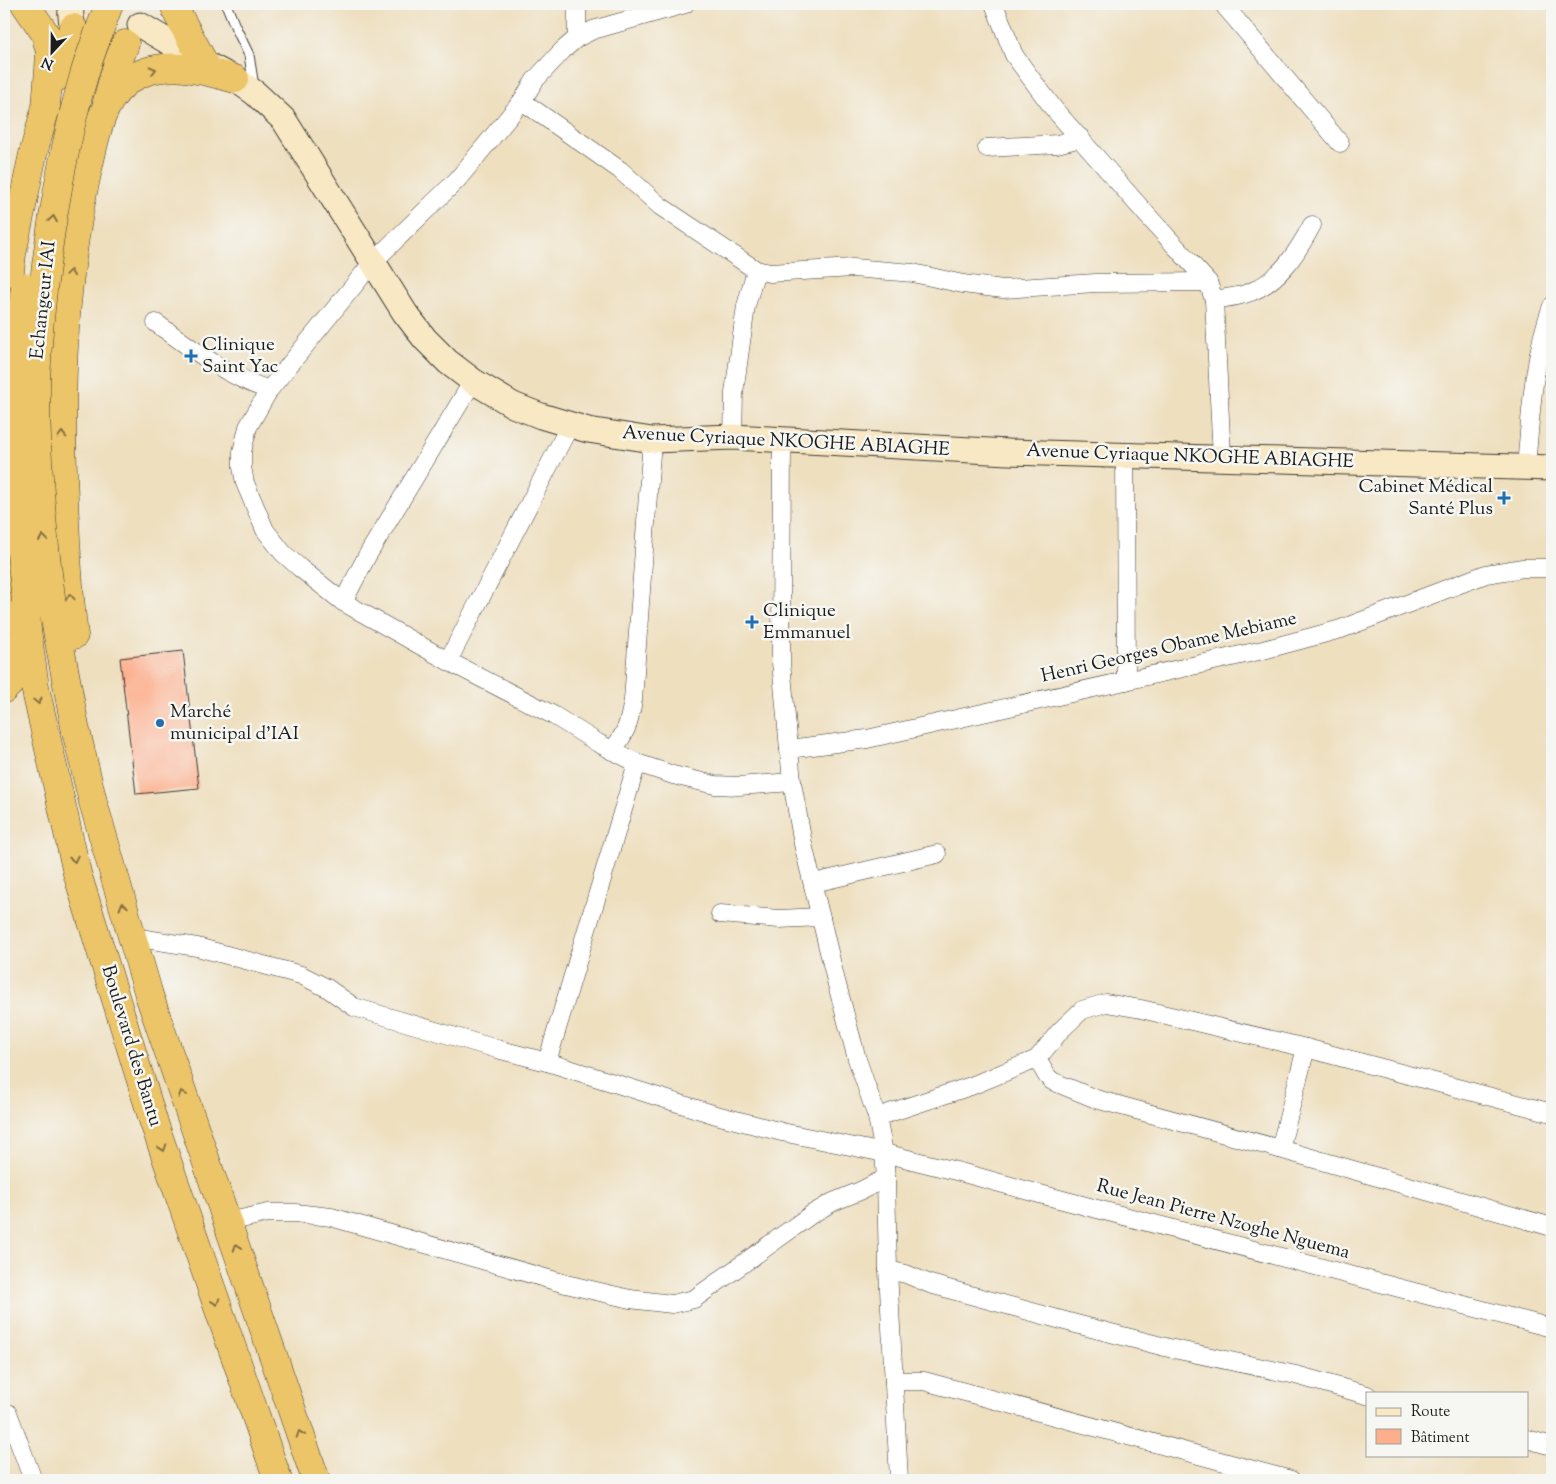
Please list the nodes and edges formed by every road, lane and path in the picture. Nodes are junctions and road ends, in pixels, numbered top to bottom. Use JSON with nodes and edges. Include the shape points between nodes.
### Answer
{"nodes":[{"id":1,"x":25,"y":4,"type":"edge"},
{"id":2,"x":91,"y":4,"type":"edge"},
{"id":3,"x":110,"y":4,"type":"edge"},
{"id":4,"x":174,"y":4,"type":"edge"},
{"id":5,"x":226,"y":4,"type":"edge"},
{"id":6,"x":577,"y":4,"type":"edge"},
{"id":7,"x":685,"y":4,"type":"edge"},
{"id":8,"x":994,"y":4,"type":"edge"},
{"id":9,"x":1223,"y":4,"type":"edge"},
{"id":10,"x":72,"y":16,"type":"edge"},
{"id":11,"x":135,"y":24,"type":"edge"},
{"id":12,"x":577,"y":38,"type":"junction"},
{"id":13,"x":195,"y":58,"type":"junction"},
{"id":14,"x":245,"y":86,"type":"junction"},
{"id":15,"x":522,"y":100,"type":"junction"},
{"id":16,"x":46,"y":107,"type":"junction"},
{"id":17,"x":105,"y":107,"type":"junction"},
{"id":18,"x":1081,"y":138,"type":"junction"},
{"id":19,"x":1340,"y":143,"type":"dead end"},
{"id":20,"x":986,"y":148,"type":"dead end"},
{"id":21,"x":1312,"y":225,"type":"dead end"},
{"id":22,"x":8,"y":256,"type":"edge"},
{"id":23,"x":373,"y":262,"type":"junction"},
{"id":24,"x":756,"y":270,"type":"junction"},
{"id":25,"x":1208,"y":282,"type":"junction"},
{"id":26,"x":1214,"y":300,"type":"junction"},
{"id":27,"x":1552,"y":306,"type":"edge"},
{"id":28,"x":4,"y":323,"type":"edge"},
{"id":29,"x":156,"y":323,"type":"dead end"},
{"id":30,"x":473,"y":381,"type":"junction"},
{"id":31,"x":269,"y":390,"type":"junction"},
{"id":32,"x":570,"y":425,"type":"junction"},
{"id":33,"x":733,"y":437,"type":"junction"},
{"id":34,"x":652,"y":440,"type":"junction"},
{"id":35,"x":782,"y":440,"type":"junction"},
{"id":36,"x":1125,"y":456,"type":"junction"},
{"id":37,"x":1222,"y":458,"type":"junction"},
{"id":38,"x":1526,"y":467,"type":"junction"},
{"id":39,"x":1552,"y":468,"type":"edge"},
{"id":40,"x":4,"y":541,"type":"edge"},
{"id":41,"x":1552,"y":568,"type":"edge"},
{"id":42,"x":30,"y":602,"type":"junction"},
{"id":43,"x":343,"y":602,"type":"junction"},
{"id":44,"x":26,"y":654,"type":"junction"},
{"id":45,"x":448,"y":661,"type":"junction"},
{"id":46,"x":1126,"y":681,"type":"junction"},
{"id":47,"x":4,"y":689,"type":"edge"},
{"id":48,"x":789,"y":749,"type":"junction"},
{"id":49,"x":612,"y":751,"type":"junction"},
{"id":50,"x":637,"y":763,"type":"junction"},
{"id":51,"x":792,"y":782,"type":"junction"},
{"id":52,"x":93,"y":802,"type":"junction"},
{"id":53,"x":937,"y":854,"type":"dead end"},
{"id":54,"x":814,"y":883,"type":"junction"},
{"id":55,"x":720,"y":914,"type":"dead end"},
{"id":56,"x":821,"y":917,"type":"junction"},
{"id":57,"x":133,"y":937,"type":"junction"},
{"id":58,"x":1306,"y":1048,"type":"junction"},
{"id":59,"x":1037,"y":1059,"type":"junction"},
{"id":60,"x":547,"y":1062,"type":"junction"},
{"id":61,"x":1552,"y":1113,"type":"edge"},
{"id":62,"x":877,"y":1117,"type":"junction"},
{"id":63,"x":1280,"y":1149,"type":"junction"},
{"id":64,"x":884,"y":1153,"type":"junction"},
{"id":65,"x":886,"y":1178,"type":"junction"},
{"id":66,"x":228,"y":1222,"type":"junction"},
{"id":67,"x":1552,"y":1227,"type":"edge"},
{"id":68,"x":888,"y":1270,"type":"junction"},
{"id":69,"x":1552,"y":1328,"type":"edge"},
{"id":70,"x":894,"y":1381,"type":"junction"},
{"id":71,"x":1366,"y":1395,"type":"edge"},
{"id":72,"x":8,"y":1413,"type":"dead end"},
{"id":73,"x":1528,"y":1439,"type":"edge"},
{"id":74,"x":1552,"y":1446,"type":"edge"},
{"id":75,"x":33,"y":1480,"type":"edge"},
{"id":76,"x":278,"y":1480,"type":"edge"},
{"id":77,"x":316,"y":1480,"type":"edge"},
{"id":78,"x":899,"y":1480,"type":"edge"},
{"id":79,"x":1291,"y":1480,"type":"edge"}],
"edges":[{"from":1,"to":16,"type":"highway","via":[[45,33],[50,52]]},
{"from":2,"to":42,"type":"highway","name":"Echangeur IAI","bridge":true,"via":[[48,143],[16,351],[16,476],[20,544]]},
{"from":42,"to":3,"type":"highway","name":"Echangeur IAI","one_way":true,"bridge":true,"via":[[42,524],[36,387],[41,294],[71,121],[84,73]]},
{"from":4,"to":13,"type":"highway"},
{"from":5,"to":14,"type":"lane","via":[[248,55]]},
{"from":6,"to":12,"type":"street"},
{"from":7,"to":12,"type":"street","via":[[593,30]]},
{"from":8,"to":18,"type":"street","via":[[1014,55],[1054,109]]},
{"from":9,"to":19,"type":"street"},
{"from":10,"to":11,"type":"street","via":[[85,42],[96,48],[115,48]]},
{"from":10,"to":16,"type":"highway"},
{"from":11,"to":13,"type":"street","name":"Avenue Cyriaque NKOGHE ABIAGHE"},
{"from":11,"to":17,"type":"highway","via":[[117,65]]},
{"from":12,"to":15,"type":"street","via":[[535,80]]},
{"from":13,"to":14,"type":"street","name":"Avenue Cyriaque NKOGHE ABIAGHE"},
{"from":17,"to":14,"type":"highway","one_way":true,"via":[[122,85],[136,75],[155,69],[180,66],[199,69]]},
{"from":14,"to":23,"type":"street","name":"Avenue Cyriaque NKOGHE ABIAGHE","via":[[284,120]]},
{"from":15,"to":23,"type":"street","via":[[457,180]]},
{"from":15,"to":24,"type":"street","via":[[620,170],[660,206]]},
{"from":16,"to":22,"type":"highway"},
{"from":52,"to":17,"type":"highway","one_way":true,"via":[[71,611],[61,380],[74,243],[83,190]]},
{"from":18,"to":20,"type":"street","via":[[1057,144]]},
{"from":18,"to":25,"type":"street"},
{"from":21,"to":26,"type":"street","via":[[1291,260],[1265,285],[1245,294]]},
{"from":22,"to":28,"type":"highway"},
{"from":23,"to":30,"type":"street","name":"Avenue Cyriaque NKOGHE ABIAGHE","via":[[425,339]]},
{"from":23,"to":31,"type":"street"},
{"from":24,"to":25,"type":"street","via":[[770,273],[853,268],[913,273],[1003,289],[1096,283]]},
{"from":24,"to":33,"type":"street","via":[[746,306],[734,393]]},
{"from":25,"to":26,"type":"street"},
{"from":26,"to":37,"type":"street"},
{"from":27,"to":38,"type":"street","via":[[1536,363]]},
{"from":29,"to":31,"type":"street","via":[[208,361]]},
{"from":30,"to":32,"type":"street","name":"Avenue Cyriaque NKOGHE ABIAGHE","via":[[513,405]]},
{"from":30,"to":43,"type":"street","via":[[366,556]]},
{"from":31,"to":43,"type":"street","via":[[248,427],[242,452],[245,483],[264,530],[282,553]]},
{"from":32,"to":34,"type":"street","name":"Avenue Cyriaque NKOGHE ABIAGHE"},
{"from":32,"to":45,"type":"street"},
{"from":33,"to":34,"type":"street","name":"Avenue Cyriaque NKOGHE ABIAGHE"},
{"from":33,"to":35,"type":"street","name":"Avenue Cyriaque NKOGHE ABIAGHE"},
{"from":34,"to":49,"type":"street","via":[[634,700],[624,736]]},
{"from":35,"to":36,"type":"street","name":"Avenue Cyriaque NKOGHE ABIAGHE"},
{"from":35,"to":48,"type":"street","via":[[781,662]]},
{"from":36,"to":37,"type":"street","name":"Avenue Cyriaque NKOGHE ABIAGHE"},
{"from":36,"to":46,"type":"street"},
{"from":37,"to":38,"type":"street","name":"Avenue Cyriaque NKOGHE ABIAGHE"},
{"from":38,"to":39,"type":"street","name":"Avenue Cyriaque NKOGHE ABIAGHE"},
{"from":40,"to":42,"type":"highway"},
{"from":41,"to":46,"type":"street","name":"Henri Georges Obame Mebiame","via":[[1523,568],[1486,574],[1341,629]]},
{"from":42,"to":44,"type":"highway","name":"Boulevard des Bantu"},
{"from":42,"to":52,"type":"highway","name":"Boulevard des Bantu","via":[[75,727]]},
{"from":43,"to":45,"type":"street"},
{"from":44,"to":47,"type":"highway","via":[[17,674]]},
{"from":44,"to":76,"type":"highway","name":"Boulevard des Bantu","one_way":true,"via":[[77,873],[153,1120]]},
{"from":45,"to":49,"type":"street","via":[[553,715]]},
{"from":46,"to":48,"type":"street","name":"Henri Georges Obame Mebiame","via":[[867,739]]},
{"from":48,"to":51,"type":"street"},
{"from":49,"to":50,"type":"street"},
{"from":50,"to":51,"type":"street","via":[[716,785]]},
{"from":50,"to":60,"type":"street"},
{"from":51,"to":54,"type":"street"},
{"from":57,"to":52,"type":"highway","name":"Boulevard des Bantu","one_way":true},
{"from":53,"to":54,"type":"street"},
{"from":54,"to":56,"type":"street"},
{"from":55,"to":56,"type":"street","via":[[779,919]]},
{"from":56,"to":62,"type":"street","via":[[857,1060]]},
{"from":57,"to":60,"type":"street","name":"Rue Jean Pierre Nzoghe Nguema","via":[[197,946],[301,975],[354,1007]]},
{"from":66,"to":57,"type":"highway","name":"Boulevard des Bantu","one_way":true,"via":[[180,1088]]},
{"from":58,"to":59,"type":"street","via":[[1106,1003],[1082,1010],[1060,1030]]},
{"from":58,"to":61,"type":"street"},
{"from":58,"to":63,"type":"street"},
{"from":59,"to":62,"type":"street","via":[[970,1086]]},
{"from":59,"to":63,"type":"street","via":[[1052,1082],[1096,1099]]},
{"from":60,"to":64,"type":"street","name":"Rue Jean Pierre Nzoghe Nguema","via":[[716,1115]]},
{"from":62,"to":64,"type":"street"},
{"from":63,"to":67,"type":"street"},
{"from":64,"to":65,"type":"street"},
{"from":64,"to":69,"type":"street","name":"Rue Jean Pierre Nzoghe Nguema"},
{"from":65,"to":66,"type":"street","via":[[812,1214],[694,1299],[672,1304],[630,1299],[566,1284],[331,1217],[268,1213]]},
{"from":65,"to":68,"type":"street"},
{"from":77,"to":66,"type":"highway","name":"Boulevard des Bantu","one_way":true},
{"from":68,"to":70,"type":"street"},
{"from":68,"to":71,"type":"street","via":[[1076,1324],[1296,1375]]},
{"from":70,"to":78,"type":"street"},
{"from":70,"to":79,"type":"street","via":[[924,1381]]},
{"from":72,"to":75,"type":"street"},
{"from":73,"to":74,"type":"street"}]}
